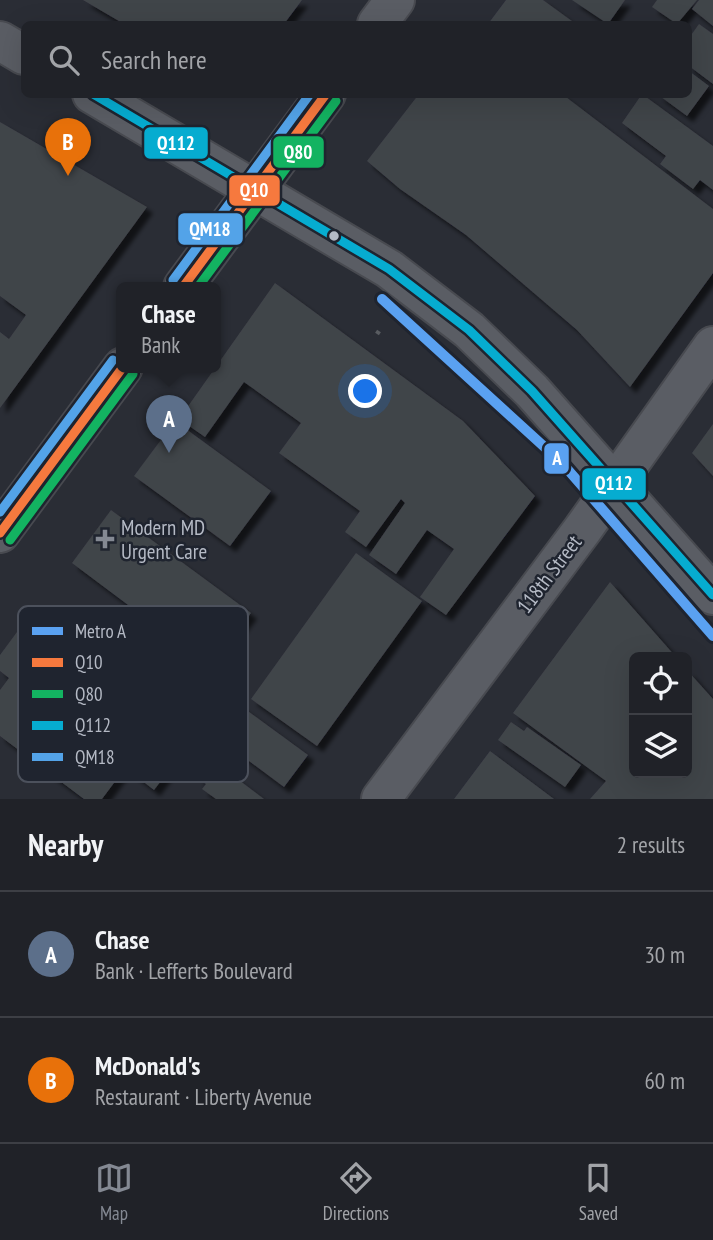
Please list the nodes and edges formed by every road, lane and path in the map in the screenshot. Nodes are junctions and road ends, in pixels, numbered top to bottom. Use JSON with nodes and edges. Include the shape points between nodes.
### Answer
{"nodes":[{"id":1,"x":395,"y":0,"type":"edge"},
{"id":2,"x":379,"y":21,"type":"edge"},
{"id":3,"x":0,"y":41,"type":"edge"},
{"id":4,"x":21,"y":53,"type":"edge"},
{"id":5,"x":99,"y":98,"type":"edge"},
{"id":6,"x":323,"y":98,"type":"edge"},
{"id":7,"x":255,"y":190,"type":"junction"},
{"id":8,"x":187,"y":282,"type":"edge"},
{"id":9,"x":713,"y":346,"type":"edge"},
{"id":10,"x":119,"y":373,"type":"edge"},
{"id":11,"x":614,"y":482,"type":"junction"},
{"id":12,"x":0,"y":533,"type":"edge"},
{"id":13,"x":713,"y":595,"type":"edge"},
{"id":14,"x":381,"y":799,"type":"edge"}],
"edges":[{"from":1,"to":2,"type":"street"},
{"from":3,"to":4,"type":"street"},
{"from":5,"to":7,"type":"street"},
{"from":6,"to":7,"type":"street"},
{"from":7,"to":8,"type":"street"},
{"from":7,"to":11,"type":"street","via":[[389,269],[469,330]]},
{"from":9,"to":11,"type":"street","name":"118th Street"},
{"from":10,"to":12,"type":"street"},
{"from":11,"to":13,"type":"street"},
{"from":11,"to":14,"type":"street","name":"118th Street"}]}
